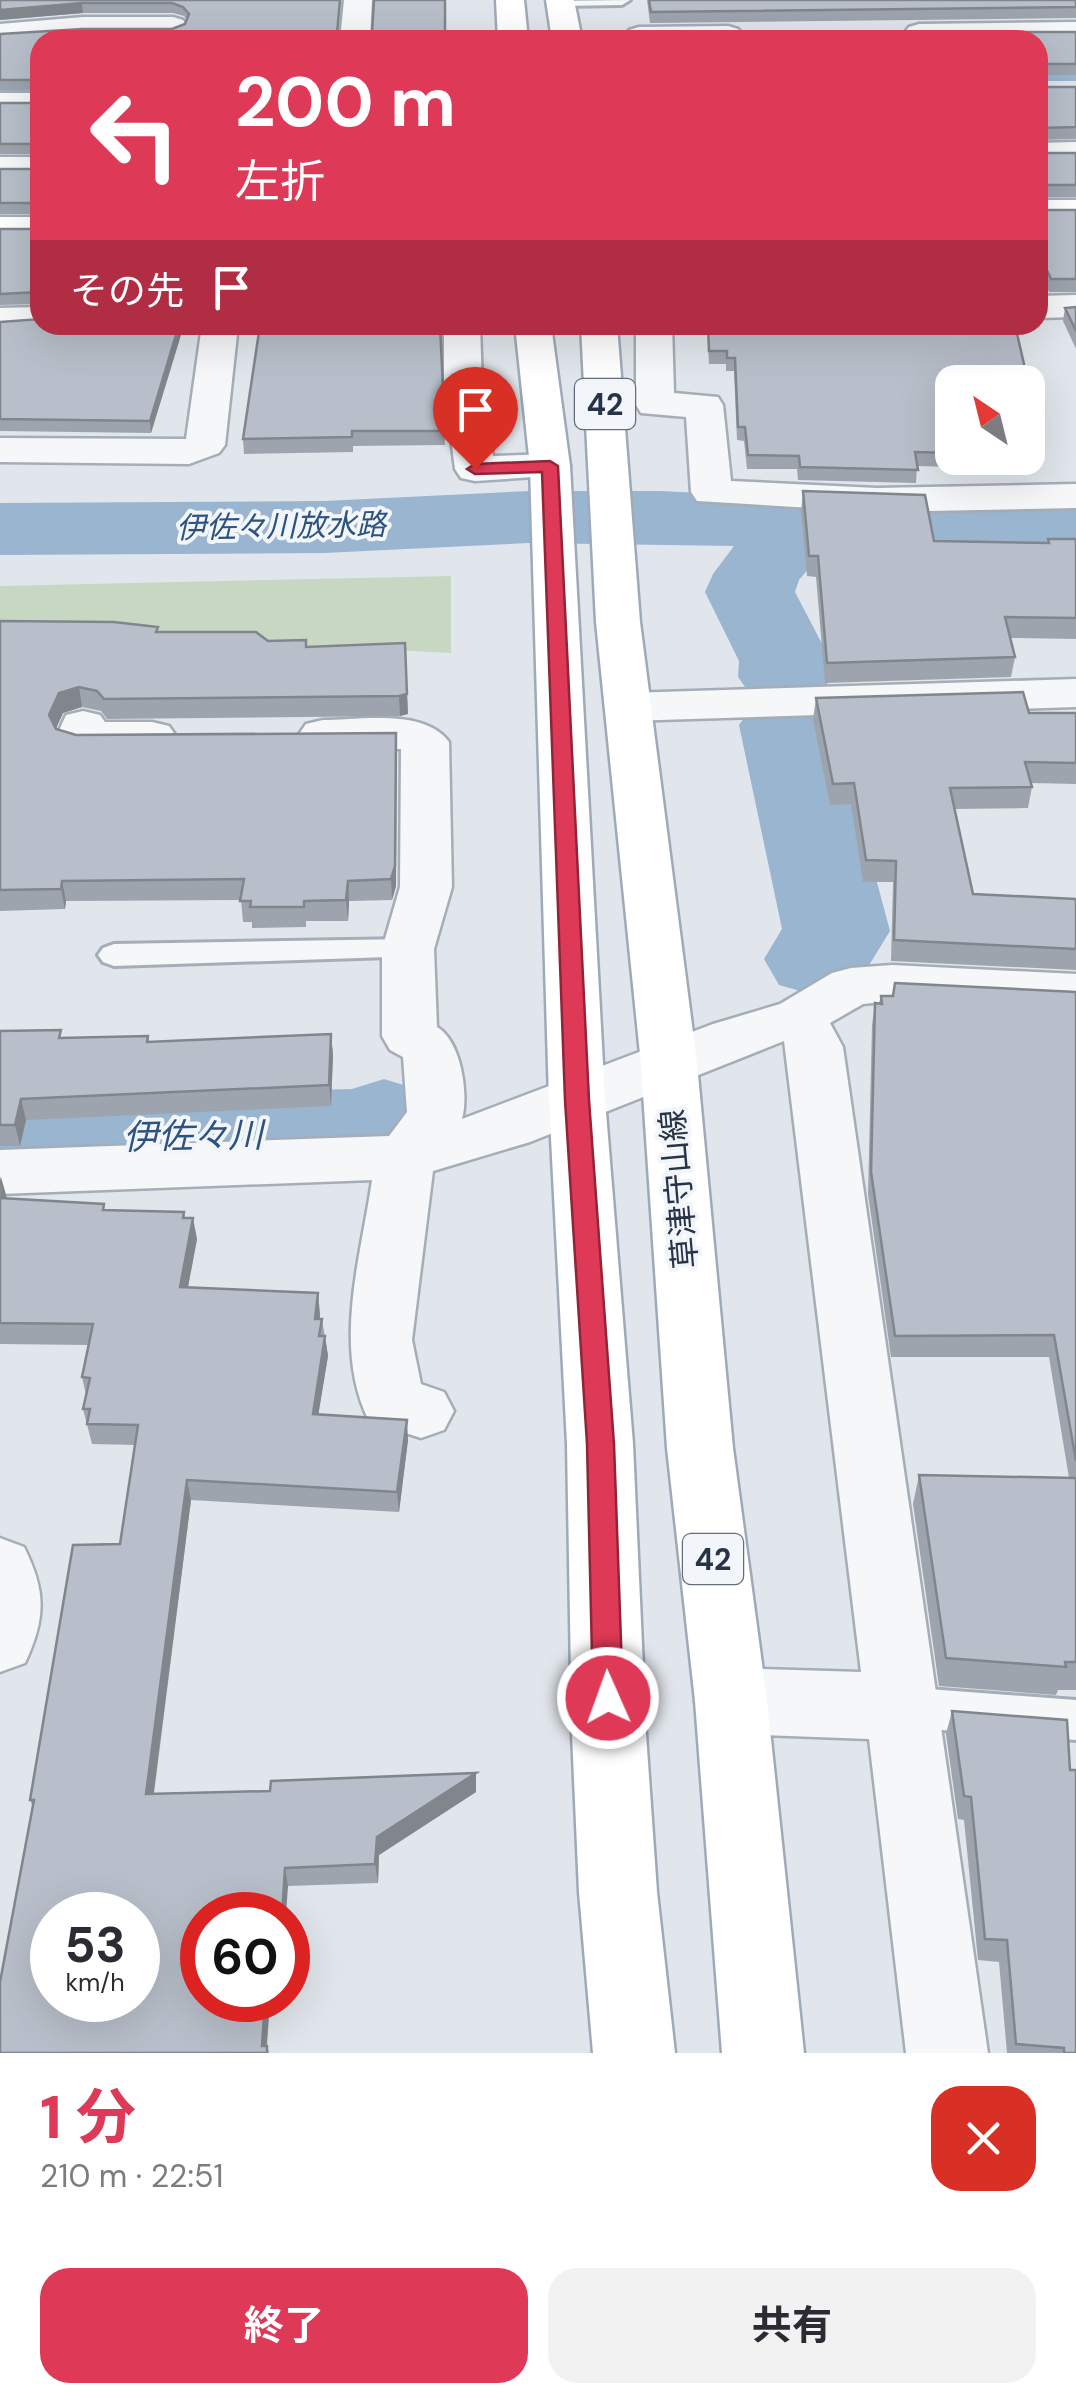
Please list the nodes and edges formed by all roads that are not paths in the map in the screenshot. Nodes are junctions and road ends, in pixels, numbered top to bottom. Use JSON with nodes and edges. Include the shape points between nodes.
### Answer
{"nodes":[{"id":1,"x":358,"y":0,"type":"edge"},
{"id":2,"x":510,"y":0,"type":"edge"},
{"id":3,"x":560,"y":0,"type":"edge"},
{"id":4,"x":622,"y":0,"type":"edge"},
{"id":5,"x":174,"y":22,"type":"edge"},
{"id":6,"x":30,"y":30,"type":"edge"},
{"id":7,"x":36,"y":30,"type":"edge"},
{"id":8,"x":356,"y":30,"type":"edge"},
{"id":9,"x":512,"y":30,"type":"edge"},
{"id":10,"x":565,"y":30,"type":"edge"},
{"id":11,"x":1048,"y":32,"type":"edge"},
{"id":12,"x":1076,"y":32,"type":"edge"},
{"id":13,"x":0,"y":33,"type":"edge"},
{"id":14,"x":0,"y":102,"type":"edge"},
{"id":15,"x":30,"y":102,"type":"edge"},
{"id":16,"x":1076,"y":152,"type":"edge"},
{"id":17,"x":1048,"y":153,"type":"edge"},
{"id":18,"x":30,"y":166,"type":"edge"},
{"id":19,"x":0,"y":167,"type":"edge"},
{"id":20,"x":1048,"y":210,"type":"edge"},
{"id":21,"x":1076,"y":210,"type":"edge"},
{"id":22,"x":30,"y":227,"type":"edge"},
{"id":23,"x":0,"y":228,"type":"edge"},
{"id":24,"x":1048,"y":232,"type":"edge"},
{"id":25,"x":1076,"y":232,"type":"edge"},
{"id":26,"x":0,"y":248,"type":"edge"},
{"id":27,"x":30,"y":248,"type":"edge"},
{"id":28,"x":1076,"y":306,"type":"edge"},
{"id":29,"x":1048,"y":307,"type":"edge"},
{"id":30,"x":30,"y":318,"type":"edge"},
{"id":31,"x":0,"y":319,"type":"edge"},
{"id":32,"x":219,"y":335,"type":"edge"},
{"id":33,"x":462,"y":335,"type":"edge"},
{"id":34,"x":534,"y":335,"type":"edge"},
{"id":35,"x":599,"y":335,"type":"edge"},
{"id":36,"x":654,"y":335,"type":"edge"},
{"id":37,"x":0,"y":450,"type":"edge"},
{"id":38,"x":550,"y":475,"type":"junction"},
{"id":39,"x":1076,"y":496,"type":"edge"},
{"id":40,"x":588,"y":624,"type":"junction"},
{"id":41,"x":1076,"y":693,"type":"edge"},
{"id":42,"x":628,"y":707,"type":"junction"},
{"id":43,"x":82,"y":725,"type":"dead end"},
{"id":44,"x":272,"y":735,"type":"edge"},
{"id":45,"x":195,"y":736,"type":"edge"},
{"id":46,"x":408,"y":949,"type":"junction"},
{"id":47,"x":114,"y":955,"type":"dead end"},
{"id":48,"x":1076,"y":992,"type":"edge"},
{"id":49,"x":799,"y":1017,"type":"junction"},
{"id":50,"x":668,"y":1064,"type":"junction"},
{"id":51,"x":577,"y":1100,"type":"junction"},
{"id":52,"x":405,"y":1158,"type":"junction"},
{"id":53,"x":0,"y":1172,"type":"edge"},
{"id":54,"x":421,"y":1411,"type":"dead end"},
{"id":55,"x":0,"y":1568,"type":"edge"},
{"id":56,"x":0,"y":1640,"type":"edge"},
{"id":57,"x":731,"y":1701,"type":"junction"},
{"id":58,"x":902,"y":1706,"type":"junction"},
{"id":59,"x":1076,"y":1720,"type":"edge"},
{"id":60,"x":634,"y":2053,"type":"edge"},
{"id":61,"x":762,"y":2053,"type":"edge"},
{"id":62,"x":947,"y":2053,"type":"edge"}],
"edges":[{"from":1,"to":8,"type":"street"},
{"from":2,"to":9,"type":"main road"},
{"from":3,"to":4,"type":"lane"},
{"from":3,"to":10,"type":"main road"},
{"from":5,"to":7,"type":"street"},
{"from":6,"to":13,"type":"street"},
{"from":11,"to":12,"type":"street"},
{"from":14,"to":15,"type":"street"},
{"from":16,"to":17,"type":"street"},
{"from":18,"to":19,"type":"street"},
{"from":20,"to":21,"type":"main road"},
{"from":22,"to":23,"type":"main road"},
{"from":24,"to":25,"type":"main road"},
{"from":26,"to":27,"type":"main road"},
{"from":28,"to":29,"type":"street"},
{"from":30,"to":31,"type":"street"},
{"from":32,"to":37,"type":"street","via":[[205,445],[188,452]]},
{"from":33,"to":38,"type":"street","via":[[475,469]]},
{"from":34,"to":38,"type":"main road","name":"草津守山線","number":"42"},
{"from":35,"to":40,"type":"main road","name":"草津守山線","number":"42","via":[[610,483]]},
{"from":36,"to":39,"type":"street","via":[[655,405],[704,406],[712,492],[877,500]]},
{"from":38,"to":40,"type":"main road","name":"草津守山線","number":"42"},
{"from":40,"to":42,"type":"main road","name":"草津守山線","number":"42"},
{"from":40,"to":51,"type":"main road","name":"草津守山線","number":"42"},
{"from":41,"to":42,"type":"street"},
{"from":42,"to":50,"type":"main road","name":"草津守山線","number":"42"},
{"from":43,"to":45,"type":"street","via":[[80,737]]},
{"from":44,"to":46,"type":"street","via":[[405,734],[425,742],[426,887]]},
{"from":46,"to":47,"type":"lane"},
{"from":46,"to":52,"type":"street","via":[[410,1036],[430,1048],[436,1114]]},
{"from":48,"to":49,"type":"street","via":[[851,986]]},
{"from":49,"to":50,"type":"street"},
{"from":49,"to":58,"type":"street","via":[[815,1047]]},
{"from":50,"to":51,"type":"street"},
{"from":50,"to":57,"type":"main road","name":"草津守山線","number":"42","via":[[700,1448]]},
{"from":51,"to":52,"type":"street"},
{"from":51,"to":60,"type":"main road","name":"草津守山線","number":"42","via":[[600,1444],[618,1892]]},
{"from":52,"to":53,"type":"street"},
{"from":52,"to":54,"type":"street","via":[[380,1340],[392,1402]]},
{"from":55,"to":56,"type":"street","via":[[8,1602]]},
{"from":57,"to":58,"type":"street"},
{"from":57,"to":61,"type":"main road","name":"草津守山線","number":"42"},
{"from":58,"to":59,"type":"lane"},
{"from":58,"to":62,"type":"street"}]}
